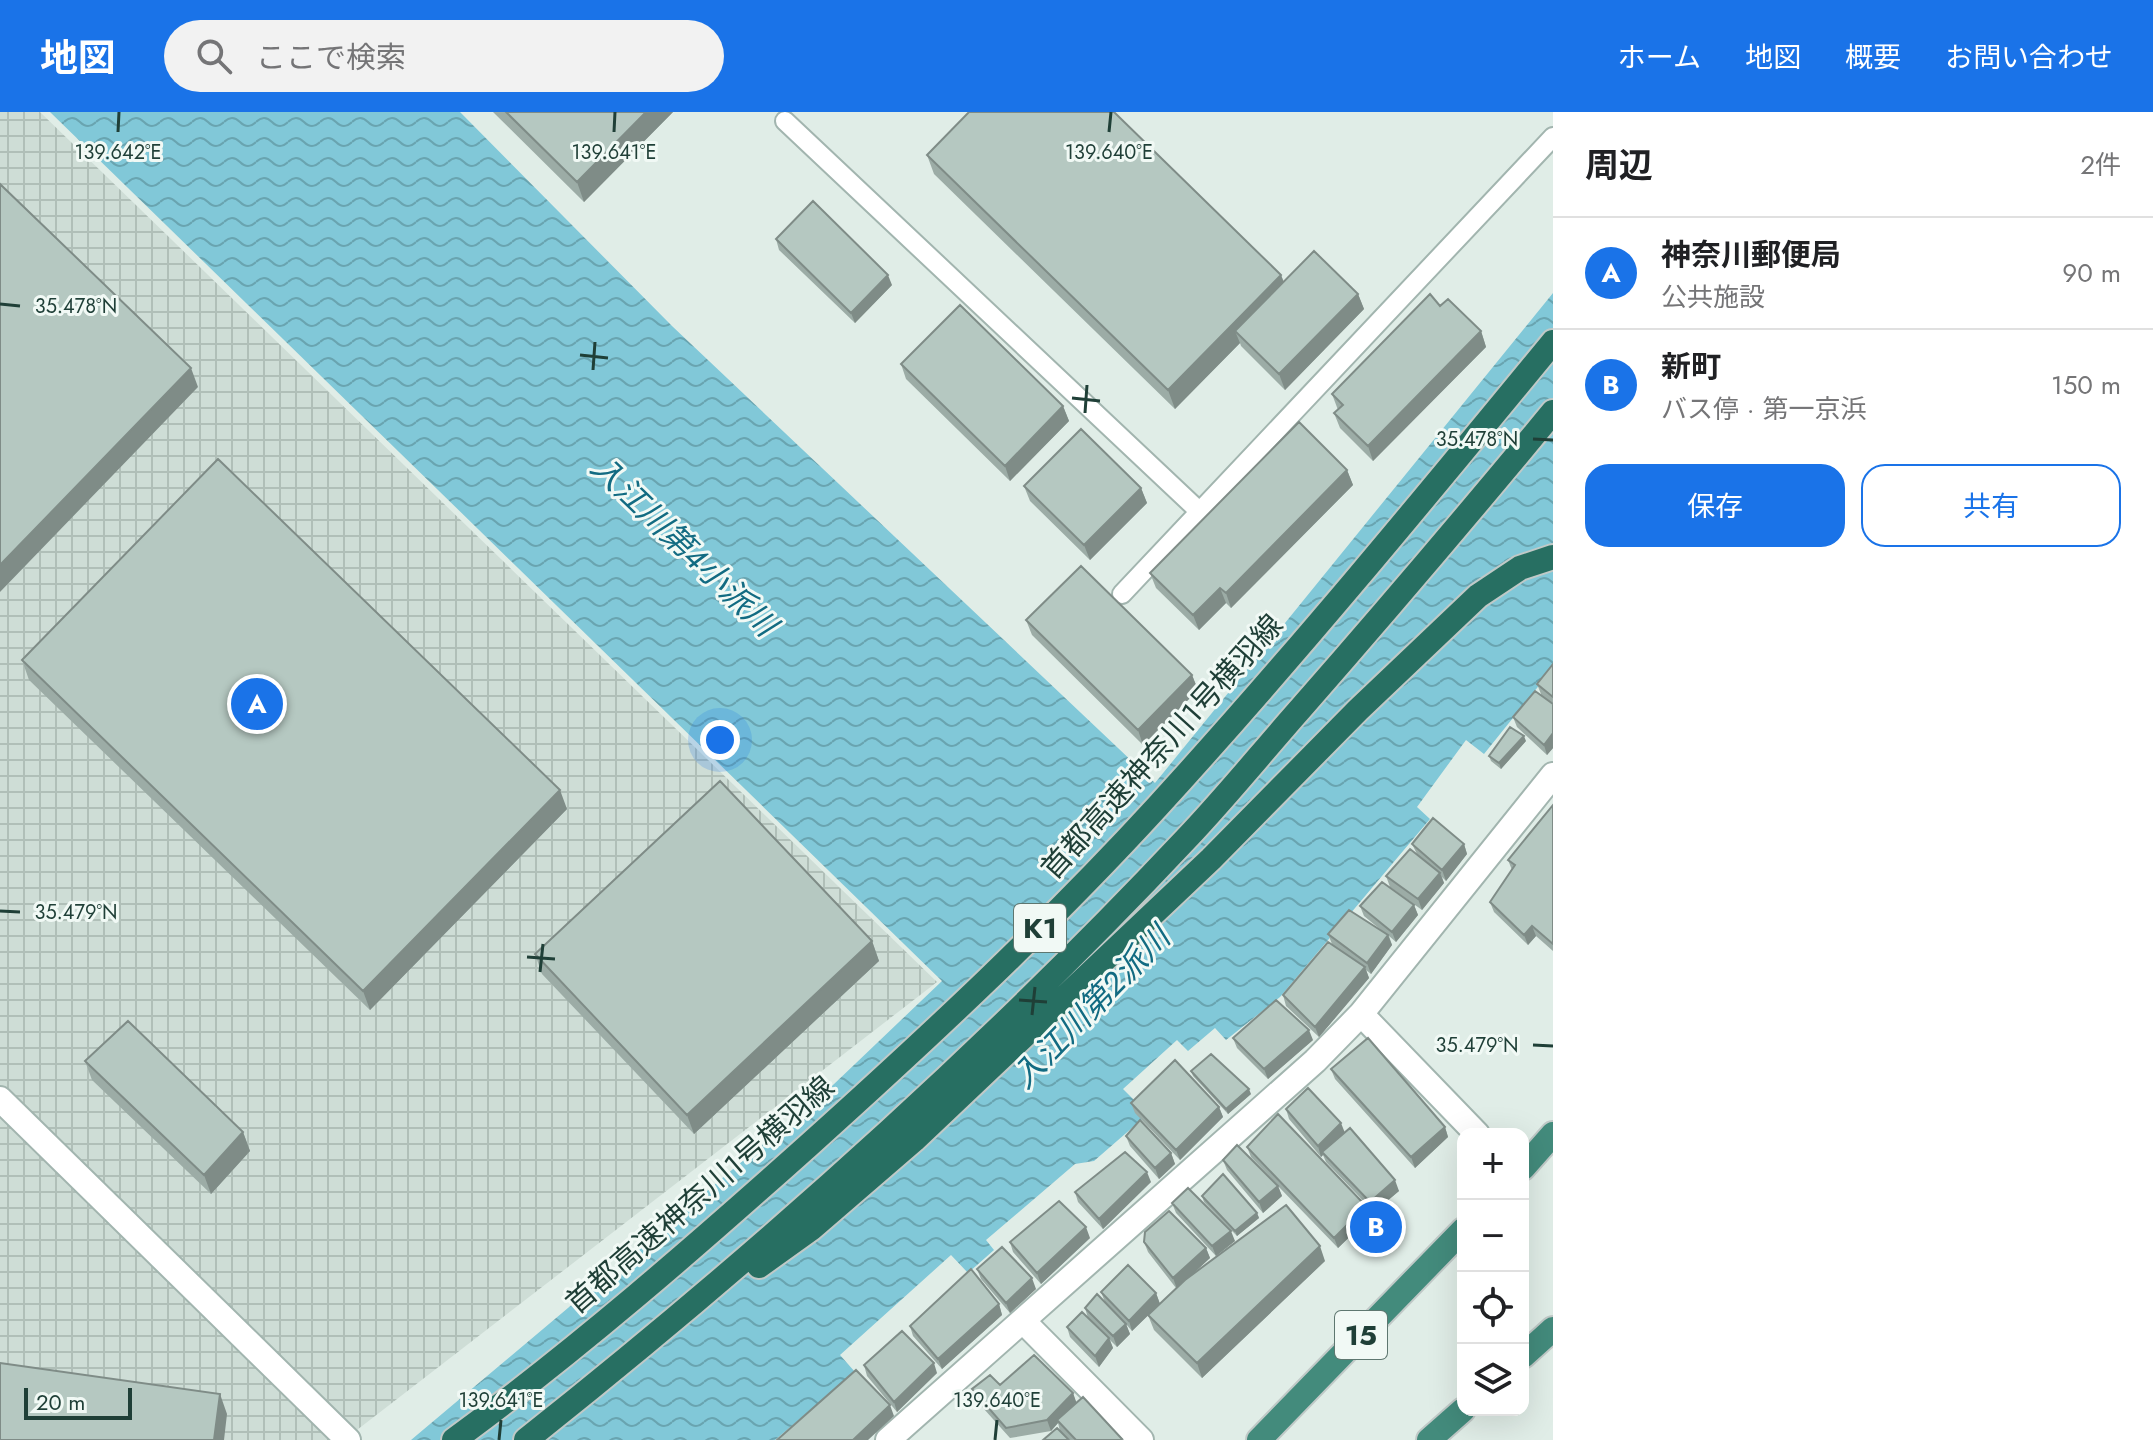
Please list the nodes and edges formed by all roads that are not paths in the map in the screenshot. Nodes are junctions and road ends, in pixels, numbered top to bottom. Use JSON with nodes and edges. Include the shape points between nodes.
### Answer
{"nodes":[{"id":1,"x":785,"y":121,"type":"dead end"},
{"id":2,"x":1553,"y":137,"type":"edge"},
{"id":3,"x":1553,"y":342,"type":"edge"},
{"id":4,"x":1553,"y":412,"type":"edge"},
{"id":5,"x":1199,"y":511,"type":"junction"},
{"id":6,"x":1553,"y":557,"type":"edge"},
{"id":7,"x":1122,"y":594,"type":"dead end"},
{"id":8,"x":1553,"y":775,"type":"edge"},
{"id":9,"x":1361,"y":1014,"type":"junction"},
{"id":10,"x":0,"y":1099,"type":"edge"},
{"id":11,"x":1471,"y":1128,"type":"edge"},
{"id":12,"x":1553,"y":1134,"type":"edge"},
{"id":13,"x":1529,"y":1161,"type":"edge"},
{"id":14,"x":1457,"y":1236,"type":"edge"},
{"id":15,"x":1023,"y":1321,"type":"junction"},
{"id":16,"x":1553,"y":1329,"type":"edge"},
{"id":17,"x":1529,"y":1351,"type":"edge"},
{"id":18,"x":623,"y":1363,"type":"junction"},
{"id":19,"x":1458,"y":1416,"type":"edge"},
{"id":20,"x":1440,"y":1437,"type":"edge"},
{"id":21,"x":348,"y":1440,"type":"edge"},
{"id":22,"x":454,"y":1440,"type":"edge"},
{"id":23,"x":526,"y":1440,"type":"edge"},
{"id":24,"x":888,"y":1440,"type":"edge"},
{"id":25,"x":1141,"y":1440,"type":"edge"},
{"id":26,"x":1259,"y":1440,"type":"edge"}],
"edges":[{"from":1,"to":5,"type":"lane"},
{"from":2,"to":5,"type":"lane"},
{"from":3,"to":22,"type":"highway","name":"首都高速神奈川1号横羽線","number":"K1","via":[[1406,521],[1157,807],[1021,947],[739,1207]]},
{"from":4,"to":18,"type":"highway","number":"K1","via":[[1176,849],[908,1115]]},
{"from":5,"to":7,"type":"lane"},
{"from":6,"to":18,"type":"highway","via":[[1520,568],[1478,596],[914,1140],[812,1228]]},
{"from":8,"to":9,"type":"street"},
{"from":9,"to":11,"type":"street"},
{"from":9,"to":15,"type":"street"},
{"from":10,"to":21,"type":"street"},
{"from":12,"to":13,"type":"highway"},
{"from":14,"to":26,"type":"highway","number":"15"},
{"from":15,"to":24,"type":"street"},
{"from":15,"to":25,"type":"street"},
{"from":16,"to":17,"type":"highway"},
{"from":18,"to":23,"type":"highway","number":"K1"},
{"from":19,"to":20,"type":"highway"}]}
